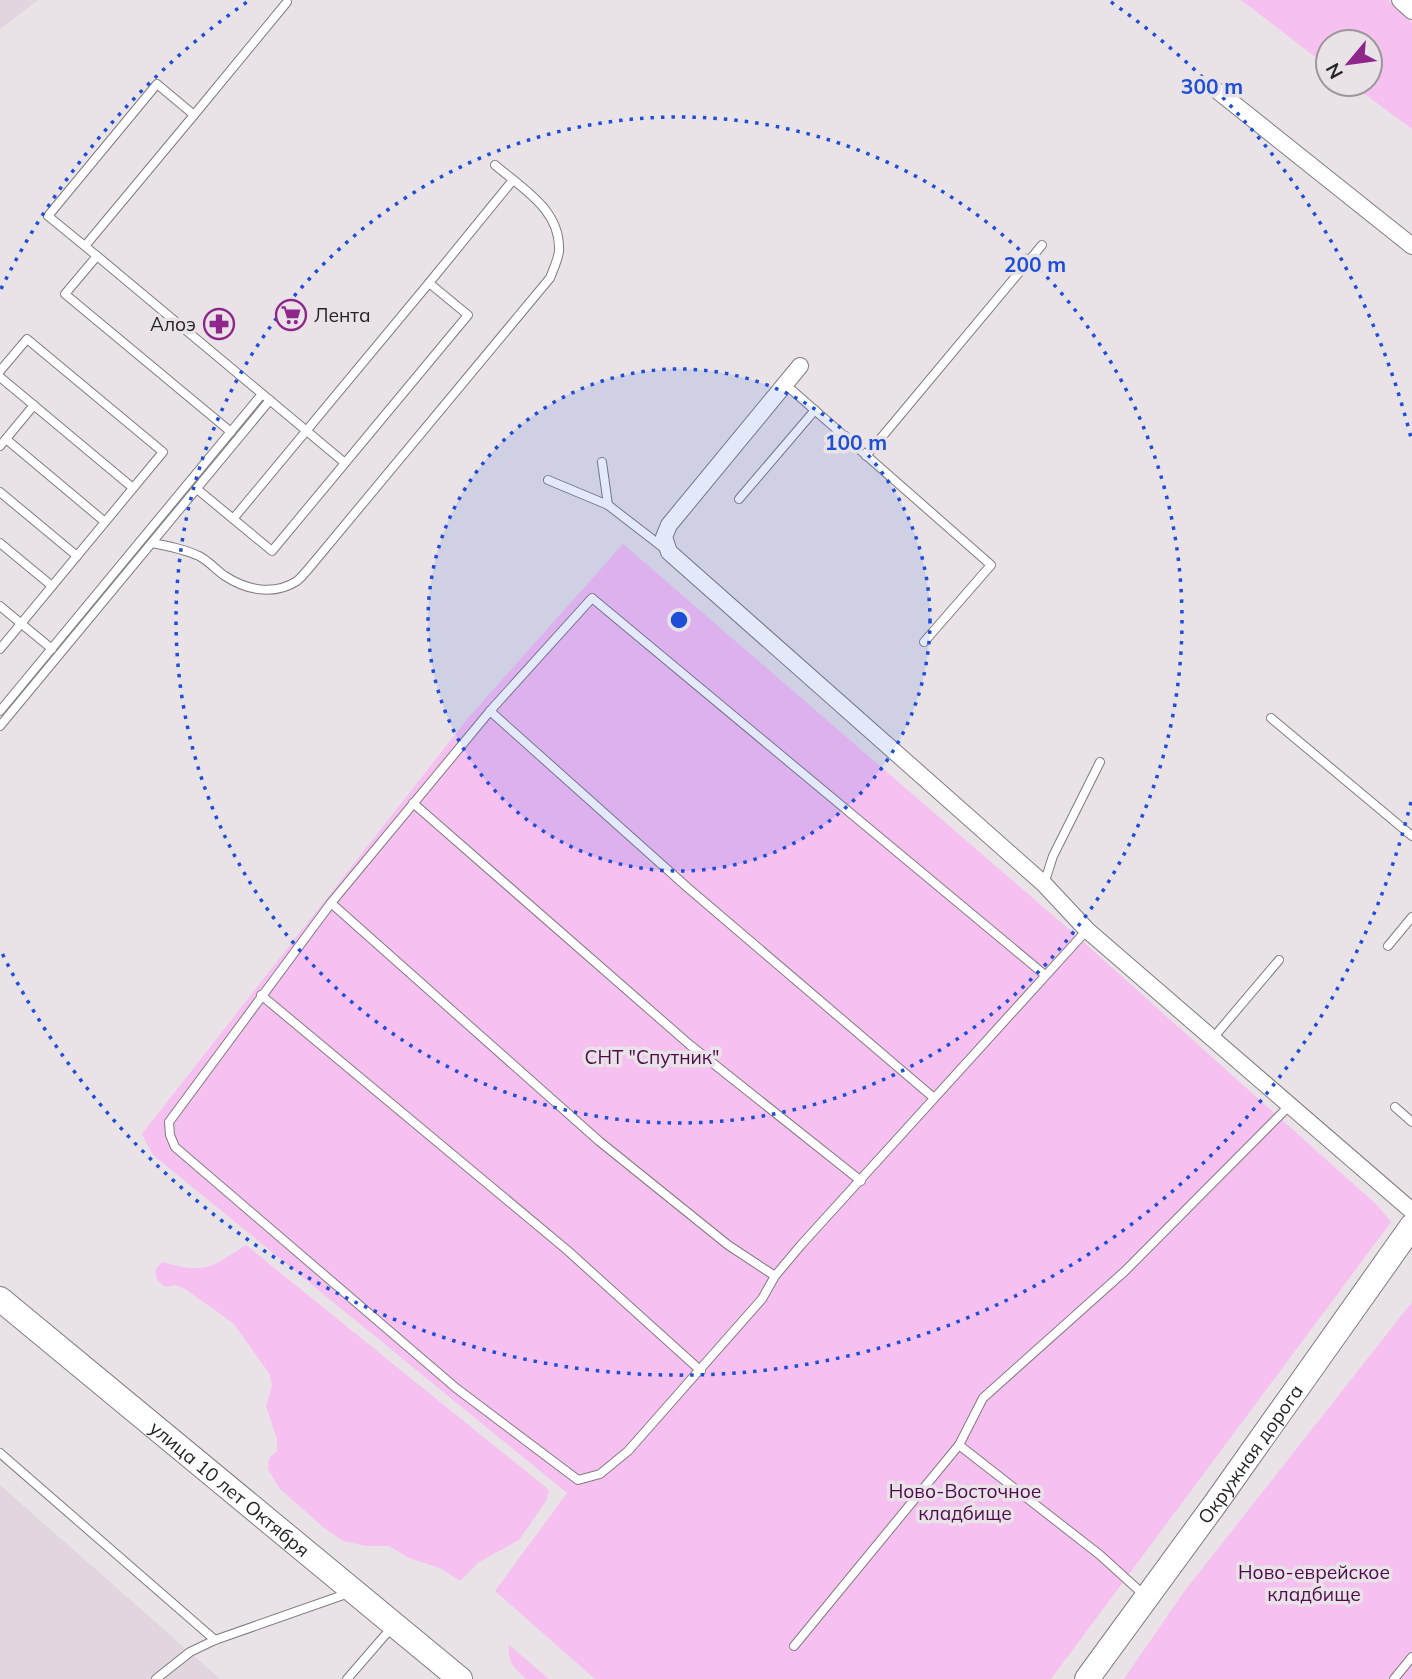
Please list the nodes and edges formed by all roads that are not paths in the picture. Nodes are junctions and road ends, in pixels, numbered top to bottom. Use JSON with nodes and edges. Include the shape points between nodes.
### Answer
{"nodes":[{"id":1,"x":1400,"y":0,"type":"edge"},
{"id":2,"x":287,"y":2,"type":"dead end"},
{"id":3,"x":1412,"y":10,"type":"edge"},
{"id":4,"x":1219,"y":92,"type":"dead end"},
{"id":5,"x":194,"y":115,"type":"junction"},
{"id":6,"x":495,"y":165,"type":"dead end"},
{"id":7,"x":513,"y":180,"type":"junction"},
{"id":8,"x":1042,"y":245,"type":"dead end"},
{"id":9,"x":85,"y":246,"type":"junction"},
{"id":10,"x":1412,"y":246,"type":"edge"},
{"id":11,"x":97,"y":256,"type":"junction"},
{"id":12,"x":429,"y":282,"type":"junction"},
{"id":13,"x":800,"y":366,"type":"dead end"},
{"id":14,"x":0,"y":371,"type":"edge"},
{"id":15,"x":0,"y":377,"type":"edge"},
{"id":16,"x":785,"y":384,"type":"junction"},
{"id":17,"x":266,"y":397,"type":"junction"},
{"id":18,"x":34,"y":405,"type":"junction"},
{"id":19,"x":814,"y":410,"type":"junction"},
{"id":20,"x":306,"y":430,"type":"junction"},
{"id":21,"x":231,"y":432,"type":"junction"},
{"id":22,"x":3,"y":442,"type":"edge"},
{"id":23,"x":866,"y":456,"type":"junction"},
{"id":24,"x":601,"y":462,"type":"dead end"},
{"id":25,"x":345,"y":463,"type":"junction"},
{"id":26,"x":548,"y":480,"type":"dead end"},
{"id":27,"x":133,"y":488,"type":"junction"},
{"id":28,"x":197,"y":489,"type":"junction"},
{"id":29,"x":0,"y":492,"type":"edge"},
{"id":30,"x":739,"y":499,"type":"dead end"},
{"id":31,"x":608,"y":505,"type":"junction"},
{"id":32,"x":233,"y":519,"type":"junction"},
{"id":33,"x":105,"y":522,"type":"junction"},
{"id":34,"x":0,"y":543,"type":"edge"},
{"id":35,"x":152,"y":543,"type":"junction"},
{"id":36,"x":669,"y":552,"type":"junction"},
{"id":37,"x":77,"y":556,"type":"junction"},
{"id":38,"x":52,"y":586,"type":"junction"},
{"id":39,"x":0,"y":606,"type":"edge"},
{"id":40,"x":21,"y":623,"type":"junction"},
{"id":41,"x":924,"y":642,"type":"dead end"},
{"id":42,"x":0,"y":649,"type":"edge"},
{"id":43,"x":51,"y":649,"type":"junction"},
{"id":44,"x":0,"y":711,"type":"edge"},
{"id":45,"x":490,"y":711,"type":"junction"},
{"id":46,"x":1271,"y":718,"type":"dead end"},
{"id":47,"x":0,"y":726,"type":"edge"},
{"id":48,"x":1100,"y":762,"type":"dead end"},
{"id":49,"x":413,"y":803,"type":"junction"},
{"id":50,"x":1412,"y":836,"type":"edge"},
{"id":51,"x":1044,"y":884,"type":"junction"},
{"id":52,"x":331,"y":903,"type":"junction"},
{"id":53,"x":1412,"y":917,"type":"edge"},
{"id":54,"x":1087,"y":930,"type":"junction"},
{"id":55,"x":1388,"y":946,"type":"dead end"},
{"id":56,"x":1279,"y":960,"type":"dead end"},
{"id":57,"x":1045,"y":975,"type":"junction"},
{"id":58,"x":261,"y":995,"type":"junction"},
{"id":59,"x":1213,"y":1038,"type":"junction"},
{"id":60,"x":934,"y":1098,"type":"junction"},
{"id":61,"x":1289,"y":1106,"type":"junction"},
{"id":62,"x":1395,"y":1107,"type":"dead end"},
{"id":63,"x":1412,"y":1122,"type":"edge"},
{"id":64,"x":861,"y":1181,"type":"junction"},
{"id":65,"x":1412,"y":1211,"type":"edge"},
{"id":66,"x":1412,"y":1226,"type":"edge"},
{"id":67,"x":775,"y":1276,"type":"junction"},
{"id":68,"x":0,"y":1299,"type":"edge"},
{"id":69,"x":701,"y":1371,"type":"junction"},
{"id":70,"x":959,"y":1445,"type":"junction"},
{"id":71,"x":0,"y":1453,"type":"edge"},
{"id":72,"x":355,"y":1591,"type":"junction"},
{"id":73,"x":1146,"y":1597,"type":"junction"},
{"id":74,"x":395,"y":1624,"type":"junction"},
{"id":75,"x":215,"y":1640,"type":"junction"},
{"id":76,"x":794,"y":1646,"type":"dead end"},
{"id":77,"x":1412,"y":1657,"type":"edge"},
{"id":78,"x":156,"y":1679,"type":"edge"},
{"id":79,"x":346,"y":1679,"type":"edge"},
{"id":80,"x":460,"y":1679,"type":"edge"},
{"id":81,"x":1087,"y":1679,"type":"edge"},
{"id":82,"x":1394,"y":1679,"type":"edge"}],
"edges":[{"from":1,"to":3,"type":"street"},
{"from":2,"to":5,"type":"lane"},
{"from":4,"to":10,"type":"street"},
{"from":5,"to":9,"type":"lane"},
{"from":5,"to":9,"type":"lane","via":[[157,84],[106,145],[48,216]]},
{"from":6,"to":7,"type":"lane"},
{"from":7,"to":12,"type":"lane"},
{"from":7,"to":35,"type":"lane","via":[[544,206],[557,228],[559,254],[550,278],[297,581],[264,590],[246,587],[202,558]]},
{"from":8,"to":23,"type":"lane"},
{"from":9,"to":11,"type":"lane"},
{"from":11,"to":17,"type":"lane"},
{"from":11,"to":21,"type":"lane","via":[[65,294]]},
{"from":12,"to":20,"type":"lane"},
{"from":12,"to":25,"type":"lane","via":[[468,315]]},
{"from":13,"to":16,"type":"street"},
{"from":14,"to":27,"type":"lane","via":[[27,339],[163,452]]},
{"from":15,"to":18,"type":"lane"},
{"from":16,"to":19,"type":"lane"},
{"from":16,"to":36,"type":"street","via":[[669,525],[664,537]]},
{"from":17,"to":20,"type":"lane"},
{"from":17,"to":21,"type":"lane"},
{"from":17,"to":28,"type":"lane"},
{"from":18,"to":22,"type":"lane"},
{"from":18,"to":27,"type":"lane"},
{"from":19,"to":23,"type":"lane"},
{"from":19,"to":30,"type":"lane"},
{"from":20,"to":25,"type":"lane"},
{"from":20,"to":32,"type":"lane"},
{"from":21,"to":43,"type":"lane"},
{"from":22,"to":33,"type":"lane"},
{"from":23,"to":41,"type":"lane","via":[[991,565]]},
{"from":24,"to":31,"type":"lane"},
{"from":25,"to":32,"type":"lane","via":[[272,551]]},
{"from":26,"to":31,"type":"lane"},
{"from":27,"to":33,"type":"lane"},
{"from":28,"to":32,"type":"lane"},
{"from":28,"to":35,"type":"lane"},
{"from":29,"to":37,"type":"lane"},
{"from":31,"to":36,"type":"lane"},
{"from":33,"to":37,"type":"lane"},
{"from":34,"to":38,"type":"lane"},
{"from":35,"to":47,"type":"lane"},
{"from":36,"to":51,"type":"street"},
{"from":37,"to":38,"type":"lane"},
{"from":38,"to":40,"type":"lane"},
{"from":39,"to":40,"type":"lane"},
{"from":40,"to":42,"type":"lane"},
{"from":40,"to":43,"type":"lane"},
{"from":43,"to":44,"type":"lane"},
{"from":45,"to":49,"type":"lane"},
{"from":45,"to":57,"type":"lane","via":[[592,598]]},
{"from":45,"to":60,"type":"lane"},
{"from":46,"to":50,"type":"lane"},
{"from":48,"to":51,"type":"lane","via":[[1053,856]]},
{"from":49,"to":52,"type":"lane"},
{"from":49,"to":64,"type":"lane","via":[[690,1045]]},
{"from":51,"to":54,"type":"street"},
{"from":52,"to":58,"type":"lane"},
{"from":52,"to":67,"type":"lane","via":[[599,1141],[728,1245]]},
{"from":53,"to":55,"type":"lane"},
{"from":54,"to":57,"type":"lane"},
{"from":54,"to":59,"type":"street"},
{"from":56,"to":59,"type":"lane"},
{"from":57,"to":60,"type":"lane"},
{"from":58,"to":69,"type":"lane","via":[[567,1250]]},
{"from":58,"to":69,"type":"lane","via":[[169,1122],[170,1135],[176,1147],[456,1388],[578,1480],[600,1474],[628,1451]]},
{"from":59,"to":61,"type":"street"},
{"from":60,"to":64,"type":"lane"},
{"from":61,"to":65,"type":"street"},
{"from":61,"to":70,"type":"lane","via":[[1125,1271],[984,1398]]},
{"from":62,"to":63,"type":"lane"},
{"from":64,"to":67,"type":"lane"},
{"from":66,"to":73,"type":"main road","name":"Окружная дорога"},
{"from":67,"to":69,"type":"lane","via":[[762,1299]]},
{"from":68,"to":72,"type":"main road","name":"улица 10 лет Октября"},
{"from":70,"to":73,"type":"lane","via":[[1100,1555]]},
{"from":70,"to":76,"type":"lane"},
{"from":71,"to":75,"type":"lane"},
{"from":72,"to":74,"type":"main road","name":"улица 10 лет Октября"},
{"from":72,"to":75,"type":"lane"},
{"from":73,"to":81,"type":"main road","name":"Окружная дорога"},
{"from":74,"to":79,"type":"lane"},
{"from":74,"to":80,"type":"main road","name":"улица 10 лет Октября"},
{"from":75,"to":78,"type":"lane","via":[[190,1652]]},
{"from":77,"to":82,"type":"lane"}]}
